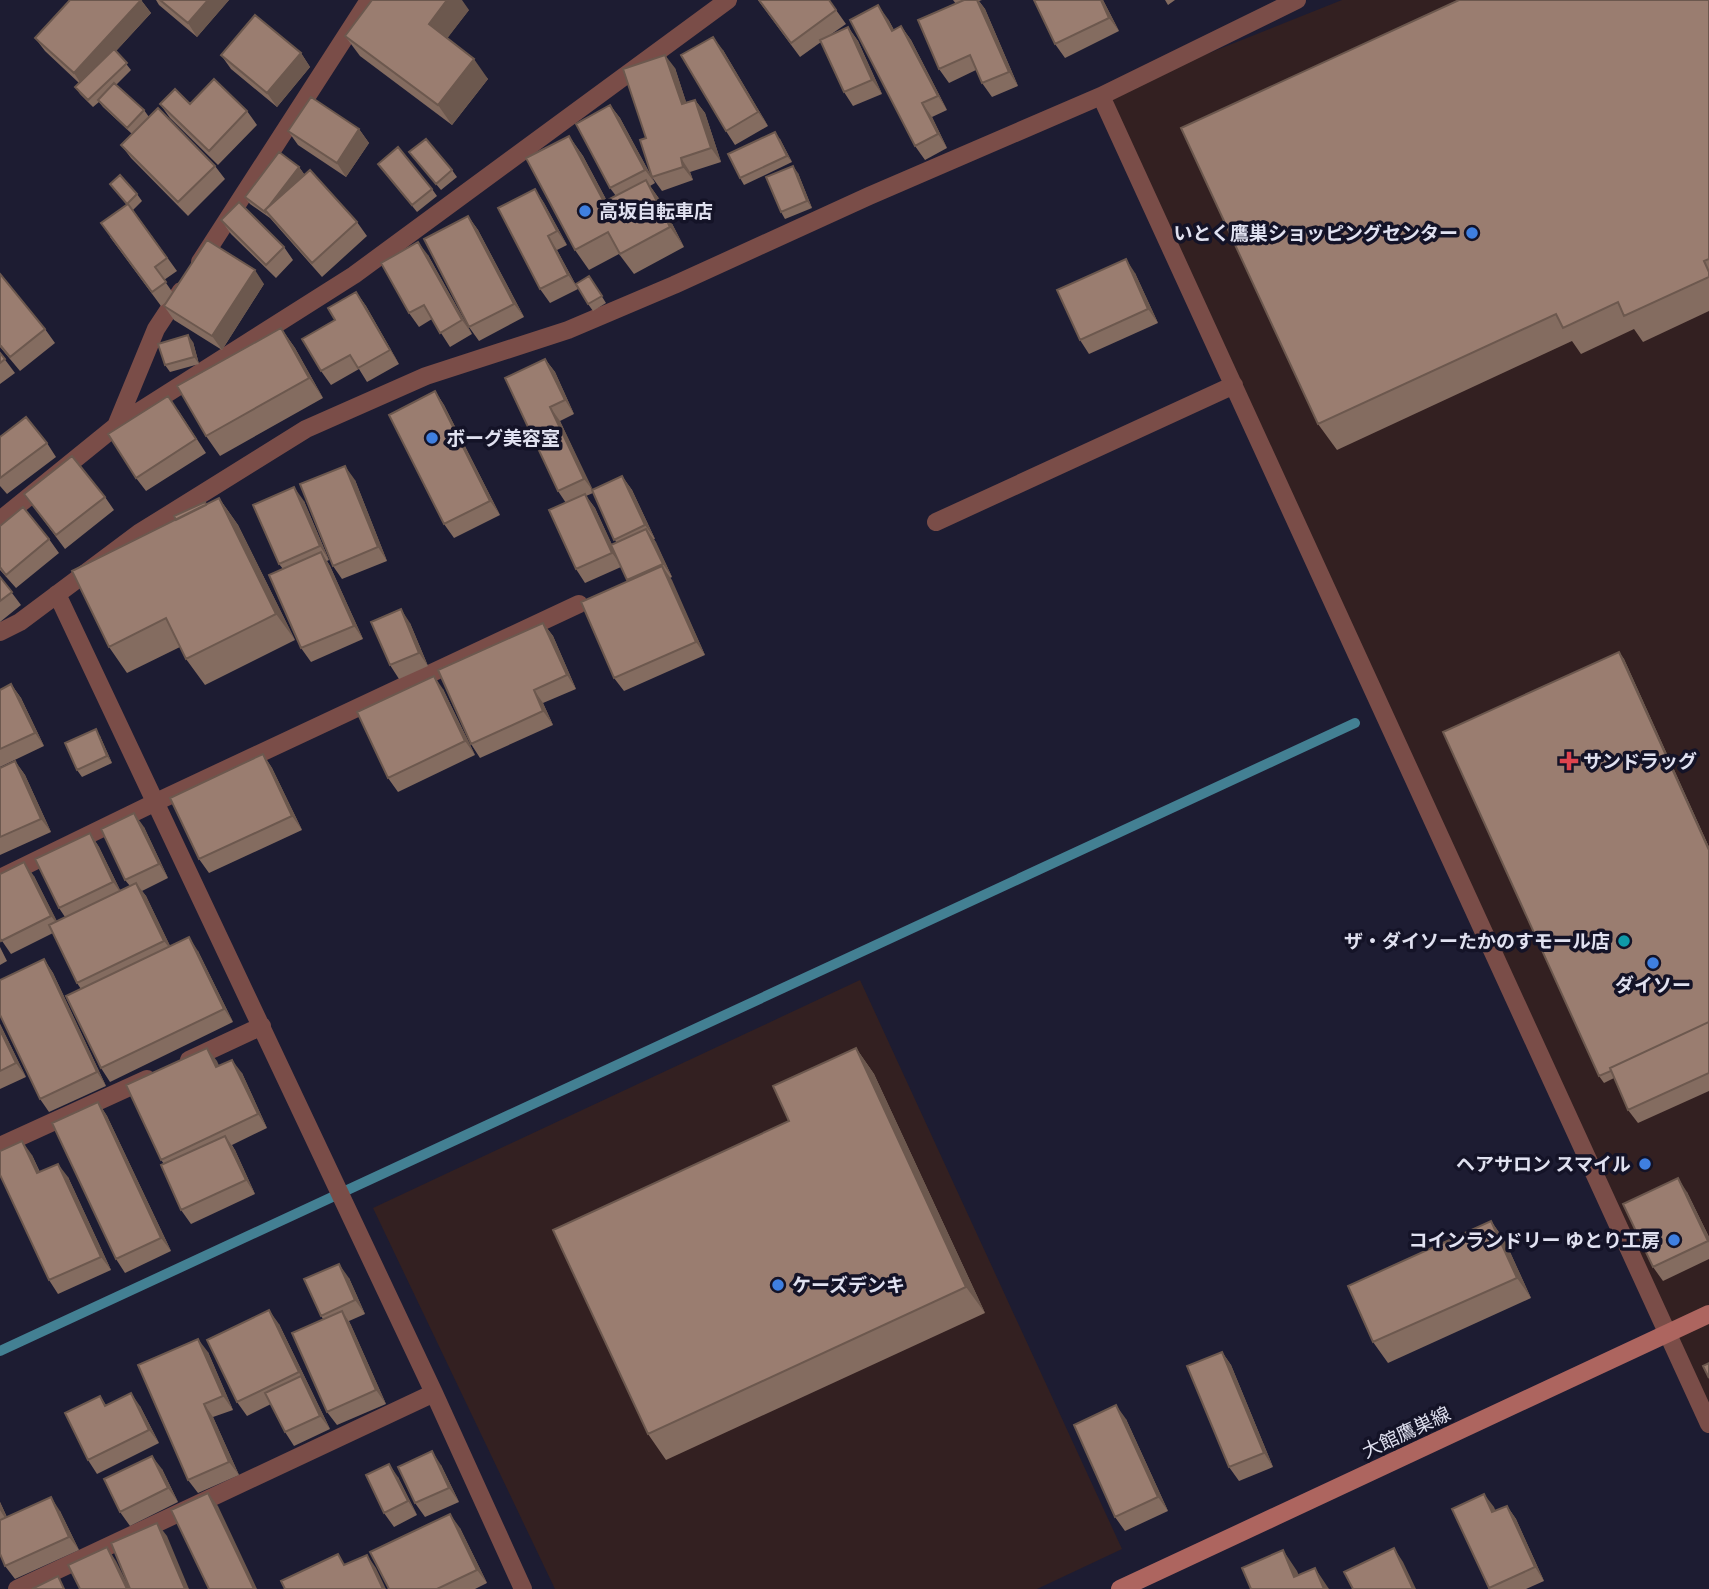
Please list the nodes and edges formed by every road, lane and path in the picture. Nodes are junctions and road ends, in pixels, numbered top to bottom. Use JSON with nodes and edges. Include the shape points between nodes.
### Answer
{"nodes":[{"id":1,"x":369,"y":0,"type":"edge"},
{"id":2,"x":728,"y":0,"type":"edge"},
{"id":3,"x":1297,"y":0,"type":"edge"},
{"id":4,"x":1101,"y":96,"type":"junction"},
{"id":5,"x":1234,"y":386,"type":"junction"},
{"id":6,"x":116,"y":426,"type":"junction"},
{"id":7,"x":0,"y":520,"type":"edge"},
{"id":8,"x":936,"y":522,"type":"dead end"},
{"id":9,"x":57,"y":594,"type":"junction"},
{"id":10,"x":579,"y":604,"type":"edge"},
{"id":11,"x":0,"y":632,"type":"edge"},
{"id":12,"x":156,"y":802,"type":"junction"},
{"id":13,"x":0,"y":878,"type":"edge"},
{"id":14,"x":262,"y":1026,"type":"junction"},
{"id":15,"x":0,"y":1146,"type":"edge"},
{"id":16,"x":1709,"y":1314,"type":"edge"},
{"id":17,"x":1667,"y":1334,"type":"junction"},
{"id":18,"x":434,"y":1393,"type":"junction"},
{"id":19,"x":1709,"y":1424,"type":"edge"},
{"id":20,"x":17,"y":1589,"type":"edge"},
{"id":21,"x":523,"y":1589,"type":"edge"},
{"id":22,"x":1120,"y":1589,"type":"edge"}],
"edges":[{"from":1,"to":6,"type":"street","via":[[156,328]]},
{"from":2,"to":6,"type":"street","via":[[354,275]]},
{"from":3,"to":4,"type":"street"},
{"from":4,"to":5,"type":"street"},
{"from":4,"to":9,"type":"street","via":[[580,325],[426,376],[306,429],[139,533]]},
{"from":5,"to":8,"type":"street"},
{"from":5,"to":17,"type":"street"},
{"from":6,"to":7,"type":"street"},
{"from":9,"to":11,"type":"street"},
{"from":9,"to":12,"type":"street"},
{"from":10,"to":12,"type":"street"},
{"from":12,"to":13,"type":"street"},
{"from":12,"to":14,"type":"street"},
{"from":14,"to":15,"type":"street"},
{"from":14,"to":18,"type":"street"},
{"from":16,"to":17,"type":"main road","name":"大館鷹巣線"},
{"from":17,"to":19,"type":"street"},
{"from":17,"to":22,"type":"main road","name":"大館鷹巣線"},
{"from":18,"to":20,"type":"street"},
{"from":18,"to":21,"type":"street"}]}
